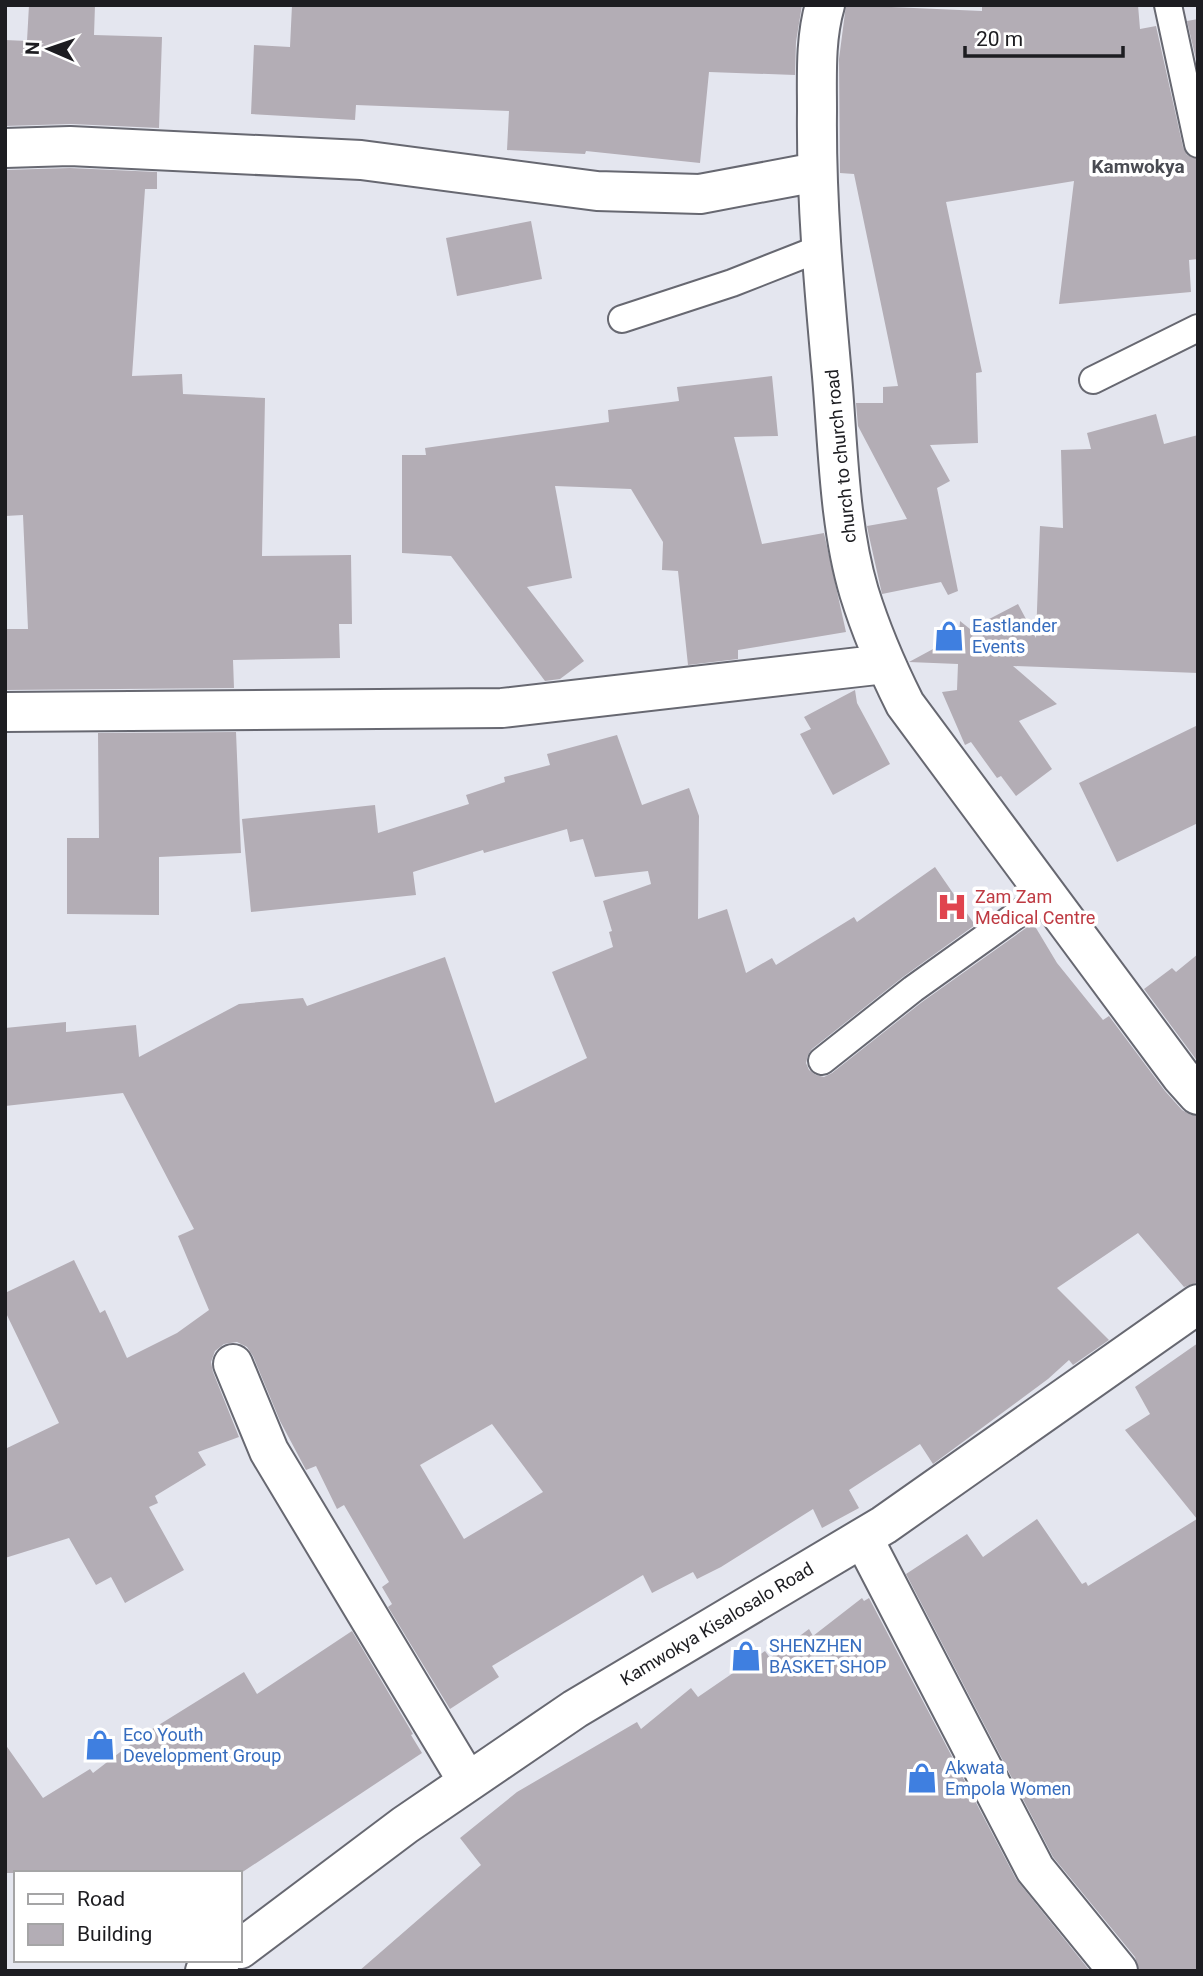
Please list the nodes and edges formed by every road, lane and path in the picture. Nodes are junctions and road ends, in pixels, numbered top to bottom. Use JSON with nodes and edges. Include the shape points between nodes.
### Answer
{"nodes":[{"id":1,"x":825,"y":5,"type":"edge"},
{"id":2,"x":1168,"y":5,"type":"edge"},
{"id":3,"x":1198,"y":144,"type":"edge"},
{"id":4,"x":5,"y":148,"type":"edge"},
{"id":5,"x":817,"y":172,"type":"junction"},
{"id":6,"x":821,"y":248,"type":"junction"},
{"id":7,"x":622,"y":319,"type":"dead end"},
{"id":8,"x":1198,"y":328,"type":"edge"},
{"id":9,"x":1093,"y":380,"type":"dead end"},
{"id":10,"x":885,"y":664,"type":"junction"},
{"id":11,"x":5,"y":712,"type":"edge"},
{"id":12,"x":1046,"y":894,"type":"junction"},
{"id":13,"x":822,"y":1061,"type":"dead end"},
{"id":14,"x":1198,"y":1095,"type":"edge"},
{"id":15,"x":1198,"y":1304,"type":"edge"},
{"id":16,"x":233,"y":1364,"type":"dead end"},
{"id":17,"x":863,"y":1538,"type":"junction"},
{"id":18,"x":468,"y":1782,"type":"junction"},
{"id":19,"x":242,"y":1947,"type":"edge"},
{"id":20,"x":1118,"y":1971,"type":"edge"}],
"edges":[{"from":1,"to":5,"type":"street","name":"church to church road","via":[[817,61]]},
{"from":2,"to":3,"type":"lane"},
{"from":4,"to":5,"type":"street","via":[[71,146],[361,160],[597,191],[700,194]]},
{"from":5,"to":6,"type":"street","name":"church to church road"},
{"from":6,"to":7,"type":"lane"},
{"from":6,"to":10,"type":"street","name":"church to church road","via":[[844,514],[858,590]]},
{"from":8,"to":9,"type":"lane"},
{"from":10,"to":11,"type":"street","via":[[502,708]]},
{"from":10,"to":12,"type":"street","name":"church to church road","via":[[905,704]]},
{"from":12,"to":13,"type":"lane"},
{"from":12,"to":14,"type":"street","name":"church to church road"},
{"from":15,"to":17,"type":"street","name":"Kamwokya Kisalosalo Road"},
{"from":16,"to":18,"type":"street","via":[[269,1451]]},
{"from":17,"to":18,"type":"street","name":"Kamwokya Kisalosalo Road","via":[[575,1709]]},
{"from":17,"to":20,"type":"street","via":[[1035,1869]]},
{"from":18,"to":19,"type":"street","name":"Kamwokya Kisalosalo Road"}]}
